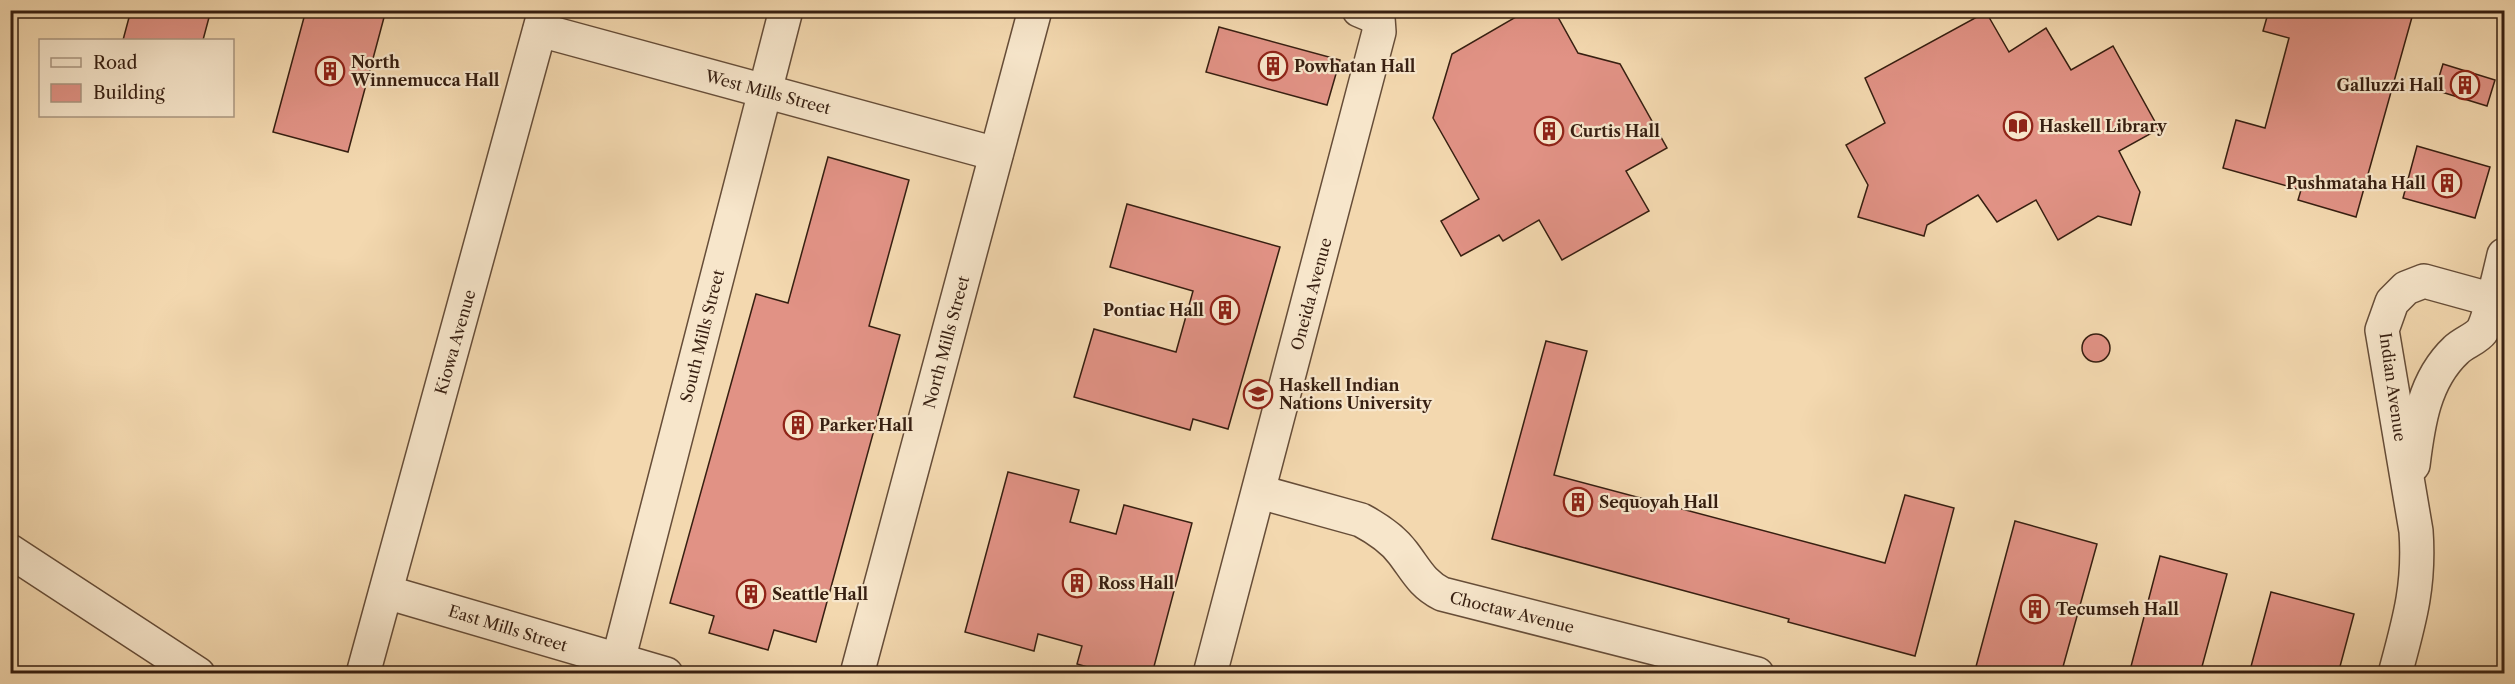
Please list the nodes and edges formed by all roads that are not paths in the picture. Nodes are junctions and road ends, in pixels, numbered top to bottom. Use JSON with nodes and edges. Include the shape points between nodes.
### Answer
{"nodes":[{"id":1,"x":786,"y":10,"type":"edge"},
{"id":2,"x":1035,"y":10,"type":"edge"},
{"id":3,"x":1368,"y":14,"type":"edge"},
{"id":4,"x":543,"y":20,"type":"edge"},
{"id":5,"x":765,"y":91,"type":"junction"},
{"id":6,"x":996,"y":154,"type":"junction"},
{"id":7,"x":2505,"y":255,"type":"edge"},
{"id":8,"x":2498,"y":302,"type":"edge"},
{"id":9,"x":1260,"y":492,"type":"junction"},
{"id":10,"x":2410,"y":493,"type":"junction"},
{"id":11,"x":10,"y":551,"type":"edge"},
{"id":12,"x":386,"y":592,"type":"junction"},
{"id":13,"x":618,"y":661,"type":"junction"},
{"id":14,"x":198,"y":674,"type":"edge"},
{"id":15,"x":363,"y":674,"type":"edge"},
{"id":16,"x":666,"y":674,"type":"edge"},
{"id":17,"x":857,"y":674,"type":"edge"},
{"id":18,"x":1210,"y":674,"type":"edge"},
{"id":19,"x":1757,"y":674,"type":"edge"},
{"id":20,"x":2395,"y":674,"type":"edge"}],
"edges":[{"from":1,"to":5,"type":"street","name":"South Mills Street"},
{"from":2,"to":6,"type":"street","name":"North Mills Street"},
{"from":3,"to":9,"type":"street","name":"Oneida Avenue","via":[[1379,32]]},
{"from":4,"to":5,"type":"street","name":"West Mills Street"},
{"from":4,"to":12,"type":"street","name":"Kiowa Avenue"},
{"from":5,"to":6,"type":"street","name":"West Mills Street"},
{"from":5,"to":13,"type":"street","name":"South Mills Street"},
{"from":6,"to":17,"type":"street","name":"North Mills Street"},
{"from":7,"to":8,"type":"street","name":"Indian Avenue"},
{"from":8,"to":10,"type":"street","name":"Indian Avenue","via":[[2483,330],[2456,349],[2429,388],[2416,438]]},
{"from":8,"to":10,"type":"street","name":"Indian Avenue","via":[[2424,281],[2406,288],[2392,302],[2382,330]]},
{"from":9,"to":18,"type":"street","name":"Oneida Avenue"},
{"from":9,"to":19,"type":"street","name":"Choctaw Avenue","via":[[1373,526],[1395,543],[1420,580],[1442,594]]},
{"from":10,"to":20,"type":"street","name":"Indian Avenue","via":[[2416,586]]},
{"from":11,"to":14,"type":"street"},
{"from":12,"to":13,"type":"street","name":"East Mills Street"},
{"from":12,"to":15,"type":"street","name":"Kiowa Avenue"},
{"from":13,"to":16,"type":"street","name":"East Mills Street"}]}
